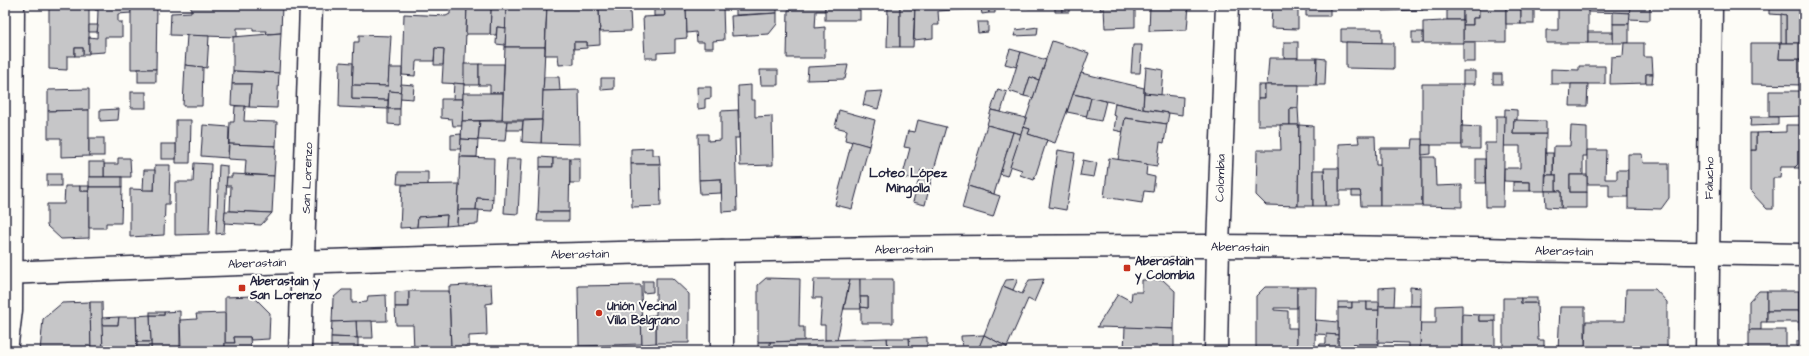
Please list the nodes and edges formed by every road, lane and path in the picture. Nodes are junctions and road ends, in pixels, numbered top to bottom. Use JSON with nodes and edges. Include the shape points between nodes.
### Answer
{"nodes":[{"id":1,"x":13,"y":5,"type":"edge"},
{"id":2,"x":312,"y":5,"type":"edge"},
{"id":3,"x":1227,"y":5,"type":"edge"},
{"id":4,"x":1711,"y":5,"type":"edge"},
{"id":5,"x":1218,"y":246,"type":"junction"},
{"id":6,"x":722,"y":251,"type":"junction"},
{"id":7,"x":1708,"y":254,"type":"junction"},
{"id":8,"x":1804,"y":255,"type":"edge"},
{"id":9,"x":304,"y":261,"type":"junction"},
{"id":10,"x":8,"y":273,"type":"edge"},
{"id":11,"x":6,"y":351,"type":"edge"},
{"id":12,"x":300,"y":351,"type":"edge"},
{"id":13,"x":722,"y":351,"type":"edge"},
{"id":14,"x":1216,"y":351,"type":"edge"},
{"id":15,"x":1707,"y":351,"type":"edge"}],
"edges":[{"from":1,"to":10,"type":"street"},
{"from":2,"to":9,"type":"street","name":"San Lorenzo"},
{"from":3,"to":5,"type":"street","name":"Colombia"},
{"from":4,"to":7,"type":"street","name":"Falucho"},
{"from":5,"to":6,"type":"street","name":"Aberastain"},
{"from":5,"to":7,"type":"street","name":"Aberastain"},
{"from":5,"to":14,"type":"street","name":"Colombia"},
{"from":6,"to":9,"type":"street","name":"Aberastain"},
{"from":6,"to":13,"type":"street"},
{"from":7,"to":8,"type":"street","name":"Aberastain"},
{"from":7,"to":15,"type":"street","name":"Falucho"},
{"from":9,"to":10,"type":"street","name":"Aberastain"},
{"from":9,"to":12,"type":"street","name":"San Lorenzo"},
{"from":10,"to":11,"type":"street","via":[[11,310]]}]}
